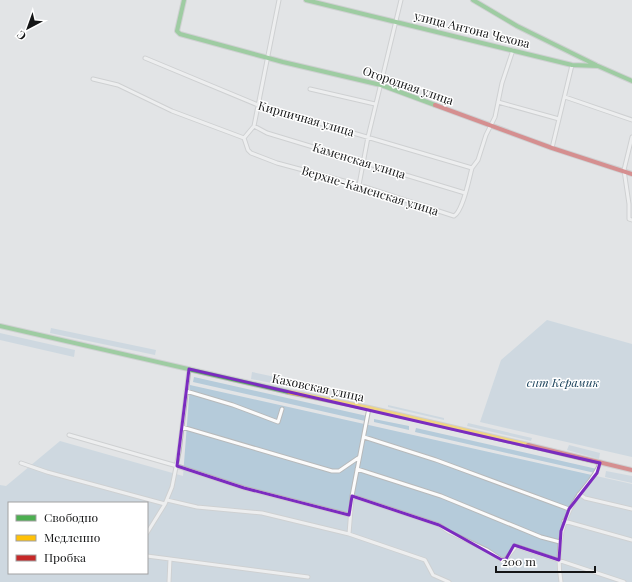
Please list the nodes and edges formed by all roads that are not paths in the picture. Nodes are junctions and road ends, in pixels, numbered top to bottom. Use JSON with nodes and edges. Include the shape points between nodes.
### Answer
{"nodes":[{"id":1,"x":184,"y":0,"type":"edge"},
{"id":2,"x":278,"y":0,"type":"edge"},
{"id":3,"x":306,"y":0,"type":"edge"},
{"id":4,"x":401,"y":0,"type":"edge"},
{"id":5,"x":473,"y":0,"type":"edge"},
{"id":6,"x":397,"y":21,"type":"junction"},
{"id":7,"x":513,"y":50,"type":"junction"},
{"id":8,"x":266,"y":56,"type":"junction"},
{"id":9,"x":145,"y":58,"type":"dead end"},
{"id":10,"x":572,"y":65,"type":"junction"},
{"id":11,"x":598,"y":66,"type":"junction"},
{"id":12,"x":93,"y":79,"type":"dead end"},
{"id":13,"x":632,"y":81,"type":"edge"},
{"id":14,"x":381,"y":85,"type":"junction"},
{"id":15,"x":310,"y":89,"type":"dead end"},
{"id":16,"x":565,"y":97,"type":"junction"},
{"id":17,"x":498,"y":102,"type":"junction"},
{"id":18,"x":376,"y":104,"type":"junction"},
{"id":19,"x":258,"y":105,"type":"junction"},
{"id":20,"x":559,"y":119,"type":"junction"},
{"id":21,"x":632,"y":120,"type":"edge"},
{"id":22,"x":254,"y":126,"type":"junction"},
{"id":23,"x":490,"y":126,"type":"junction"},
{"id":24,"x":368,"y":137,"type":"junction"},
{"id":25,"x":632,"y":137,"type":"edge"},
{"id":26,"x":244,"y":138,"type":"junction"},
{"id":27,"x":552,"y":148,"type":"junction"},
{"id":28,"x":362,"y":162,"type":"junction"},
{"id":29,"x":472,"y":168,"type":"junction"},
{"id":30,"x":624,"y":170,"type":"junction"},
{"id":31,"x":632,"y":174,"type":"edge"},
{"id":32,"x":360,"y":185,"type":"junction"},
{"id":33,"x":465,"y":193,"type":"junction"},
{"id":34,"x":631,"y":220,"type":"edge"},
{"id":35,"x":0,"y":326,"type":"edge"},
{"id":36,"x":188,"y":369,"type":"junction"},
{"id":37,"x":186,"y":391,"type":"junction"},
{"id":38,"x":369,"y":408,"type":"junction"},
{"id":39,"x":282,"y":409,"type":"dead end"},
{"id":40,"x":182,"y":428,"type":"junction"},
{"id":41,"x":69,"y":435,"type":"dead end"},
{"id":42,"x":364,"y":437,"type":"junction"},
{"id":43,"x":358,"y":458,"type":"junction"},
{"id":44,"x":21,"y":463,"type":"dead end"},
{"id":45,"x":600,"y":463,"type":"junction"},
{"id":46,"x":177,"y":466,"type":"junction"},
{"id":47,"x":357,"y":469,"type":"junction"},
{"id":48,"x":632,"y":470,"type":"edge"},
{"id":49,"x":579,"y":494,"type":"junction"},
{"id":50,"x":352,"y":496,"type":"junction"},
{"id":51,"x":166,"y":500,"type":"junction"},
{"id":52,"x":165,"y":504,"type":"junction"},
{"id":53,"x":569,"y":509,"type":"junction"},
{"id":54,"x":632,"y":509,"type":"edge"},
{"id":55,"x":349,"y":515,"type":"junction"},
{"id":56,"x":564,"y":522,"type":"junction"},
{"id":57,"x":149,"y":527,"type":"edge"},
{"id":58,"x":349,"y":534,"type":"junction"},
{"id":59,"x":632,"y":540,"type":"edge"},
{"id":60,"x":560,"y":542,"type":"junction"},
{"id":61,"x":148,"y":556,"type":"edge"},
{"id":62,"x":170,"y":560,"type":"junction"},
{"id":63,"x":559,"y":560,"type":"junction"},
{"id":64,"x":308,"y":577,"type":"dead end"},
{"id":65,"x":169,"y":582,"type":"edge"},
{"id":66,"x":449,"y":582,"type":"edge"},
{"id":67,"x":561,"y":582,"type":"edge"},
{"id":68,"x":624,"y":582,"type":"edge"}],
"edges":[{"from":1,"to":8,"type":"street","name":"Огородная улица","via":[[178,33]]},
{"from":2,"to":8,"type":"street"},
{"from":3,"to":6,"type":"street","name":"улица Антона Чехова"},
{"from":4,"to":6,"type":"street"},
{"from":5,"to":11,"type":"street","via":[[517,26]]},
{"from":6,"to":7,"type":"street","name":"улица Антона Чехова"},
{"from":6,"to":14,"type":"street"},
{"from":7,"to":10,"type":"street","name":"улица Антона Чехова"},
{"from":7,"to":17,"type":"street","name":"Верхне-Каменская улица"},
{"from":8,"to":14,"type":"street","name":"Огородная улица"},
{"from":8,"to":19,"type":"street"},
{"from":9,"to":19,"type":"street","name":"Кирпичная улица"},
{"from":10,"to":11,"type":"street","name":"улица Антона Чехова"},
{"from":10,"to":16,"type":"street"},
{"from":11,"to":13,"type":"street","name":"улица Антона Чехова"},
{"from":12,"to":26,"type":"street","via":[[118,85],[172,111]]},
{"from":14,"to":18,"type":"street"},
{"from":14,"to":23,"type":"street","name":"Огородная улица"},
{"from":15,"to":18,"type":"street"},
{"from":16,"to":20,"type":"street"},
{"from":16,"to":21,"type":"street"},
{"from":17,"to":20,"type":"street"},
{"from":17,"to":23,"type":"street","name":"Верхне-Каменская улица"},
{"from":18,"to":24,"type":"street"},
{"from":19,"to":22,"type":"street"},
{"from":19,"to":24,"type":"street","name":"Кирпичная улица"},
{"from":20,"to":27,"type":"street"},
{"from":22,"to":26,"type":"street"},
{"from":22,"to":28,"type":"street","name":"Каменская улица","via":[[267,133]]},
{"from":23,"to":27,"type":"street","name":"Огородная улица"},
{"from":23,"to":29,"type":"street","name":"Верхне-Каменская улица","via":[[478,160]]},
{"from":24,"to":28,"type":"street"},
{"from":24,"to":29,"type":"street","name":"Кирпичная улица"},
{"from":25,"to":30,"type":"street"},
{"from":26,"to":32,"type":"street","name":"Верхне-Каменская улица","via":[[248,150],[256,155]]},
{"from":27,"to":30,"type":"street","name":"Огородная улица"},
{"from":28,"to":32,"type":"street"},
{"from":28,"to":33,"type":"street","name":"Каменская улица"},
{"from":29,"to":33,"type":"street","name":"Верхне-Каменская улица"},
{"from":30,"to":31,"type":"street","name":"Огородная улица"},
{"from":30,"to":34,"type":"street"},
{"from":32,"to":33,"type":"street","name":"Верхне-Каменская улица","via":[[454,216]]},
{"from":35,"to":36,"type":"street","name":"Каховская улица"},
{"from":36,"to":37,"type":"street"},
{"from":36,"to":38,"type":"street","name":"Каховская улица"},
{"from":37,"to":39,"type":"street","via":[[278,422]]},
{"from":37,"to":40,"type":"street"},
{"from":38,"to":42,"type":"street"},
{"from":38,"to":45,"type":"street","name":"Каховская улица"},
{"from":40,"to":43,"type":"street","via":[[332,471],[339,471]]},
{"from":40,"to":46,"type":"street"},
{"from":41,"to":46,"type":"street"},
{"from":42,"to":43,"type":"street"},
{"from":42,"to":53,"type":"street","via":[[436,460]]},
{"from":43,"to":47,"type":"street"},
{"from":44,"to":52,"type":"street"},
{"from":45,"to":48,"type":"street","name":"Каховская улица"},
{"from":45,"to":49,"type":"street","via":[[597,473]]},
{"from":46,"to":51,"type":"street"},
{"from":46,"to":55,"type":"street","via":[[244,488]]},
{"from":47,"to":50,"type":"street"},
{"from":47,"to":60,"type":"street","via":[[441,496],[541,537]]},
{"from":49,"to":53,"type":"street"},
{"from":49,"to":54,"type":"street","via":[[585,498]]},
{"from":50,"to":55,"type":"street"},
{"from":50,"to":63,"type":"street","via":[[439,525],[502,560],[506,559],[516,546]]},
{"from":51,"to":52,"type":"street"},
{"from":51,"to":58,"type":"street","via":[[197,507],[262,512]]},
{"from":52,"to":57,"type":"street"},
{"from":53,"to":56,"type":"street"},
{"from":55,"to":58,"type":"street"},
{"from":56,"to":59,"type":"street"},
{"from":56,"to":60,"type":"street"},
{"from":58,"to":66,"type":"street","via":[[426,560],[433,575]]},
{"from":60,"to":63,"type":"street"},
{"from":61,"to":62,"type":"street"},
{"from":62,"to":64,"type":"street"},
{"from":62,"to":65,"type":"street"},
{"from":63,"to":67,"type":"street"},
{"from":63,"to":68,"type":"street"}]}
